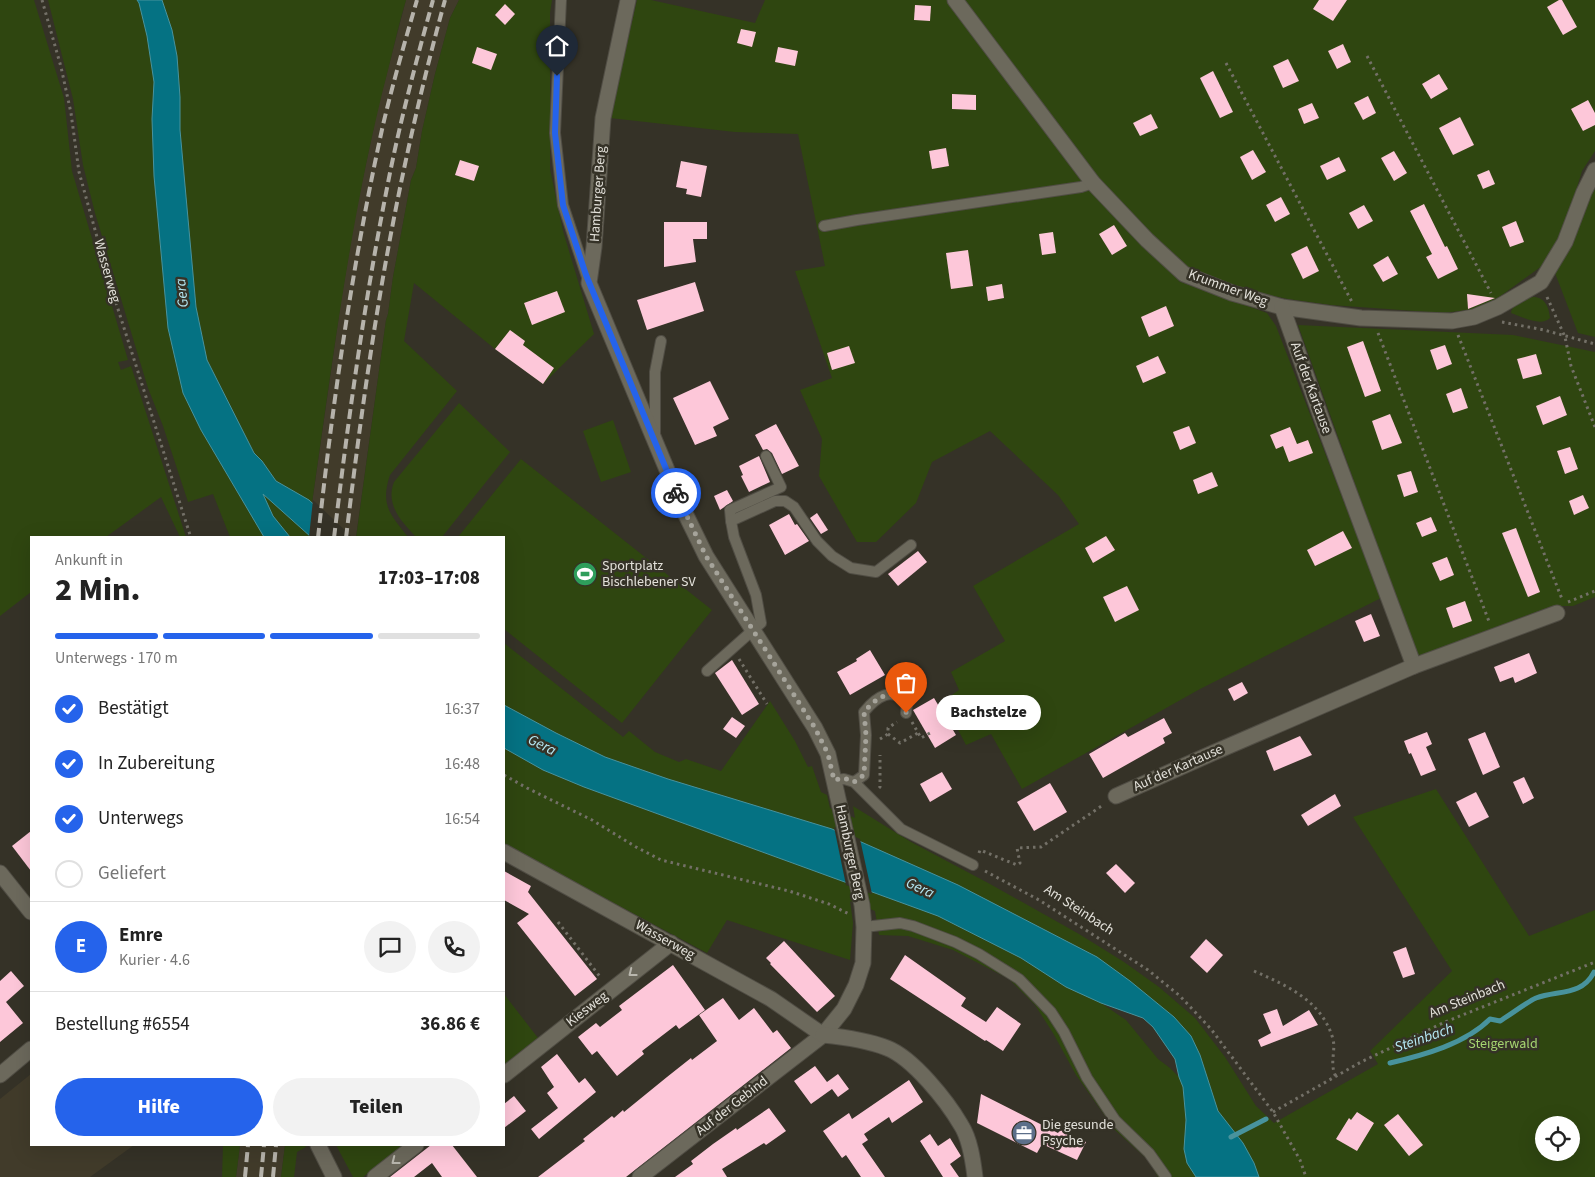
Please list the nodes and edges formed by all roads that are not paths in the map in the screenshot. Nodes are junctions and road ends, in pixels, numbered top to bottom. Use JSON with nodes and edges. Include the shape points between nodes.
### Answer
{"nodes":[{"id":1,"x":561,"y":0,"type":"edge"},
{"id":2,"x":628,"y":0,"type":"edge"},
{"id":3,"x":955,"y":0,"type":"edge"},
{"id":4,"x":1595,"y":170,"type":"edge"},
{"id":5,"x":1093,"y":183,"type":"junction"},
{"id":6,"x":824,"y":226,"type":"dead end"},
{"id":7,"x":589,"y":283,"type":"junction"},
{"id":8,"x":1282,"y":307,"type":"junction"},
{"id":9,"x":661,"y":340,"type":"dead end"},
{"id":10,"x":654,"y":443,"type":"junction"},
{"id":11,"x":766,"y":456,"type":"dead end"},
{"id":12,"x":731,"y":521,"type":"junction"},
{"id":13,"x":911,"y":545,"type":"dead end"},
{"id":14,"x":1560,"y":608,"type":"road end"},
{"id":15,"x":752,"y":629,"type":"junction"},
{"id":16,"x":1414,"y":666,"type":"junction"},
{"id":17,"x":707,"y":671,"type":"dead end"},
{"id":18,"x":907,"y":715,"type":"road end"},
{"id":19,"x":834,"y":780,"type":"junction"},
{"id":20,"x":854,"y":782,"type":"junction"},
{"id":21,"x":1116,"y":796,"type":"road end"},
{"id":22,"x":505,"y":853,"type":"edge"},
{"id":23,"x":973,"y":865,"type":"road end"},
{"id":24,"x":0,"y":873,"type":"edge"},
{"id":25,"x":30,"y":911,"type":"edge"},
{"id":26,"x":863,"y":917,"type":"junction"},
{"id":27,"x":671,"y":943,"type":"junction"},
{"id":28,"x":823,"y":1035,"type":"junction"},
{"id":29,"x":30,"y":1050,"type":"edge"},
{"id":30,"x":505,"y":1074,"type":"edge"},
{"id":31,"x":0,"y":1075,"type":"edge"},
{"id":32,"x":318,"y":1146,"type":"edge"},
{"id":33,"x":415,"y":1146,"type":"edge"},
{"id":34,"x":334,"y":1177,"type":"edge"},
{"id":35,"x":375,"y":1177,"type":"edge"},
{"id":36,"x":640,"y":1177,"type":"edge"},
{"id":37,"x":975,"y":1177,"type":"edge"},
{"id":38,"x":1166,"y":1177,"type":"edge"}],
"edges":[{"from":1,"to":7,"type":"lane","via":[[555,133],[563,205]]},
{"from":2,"to":7,"type":"street","name":"Hamburger Berg","via":[[603,118]]},
{"from":3,"to":5,"type":"street","name":"Krummer Weg"},
{"from":4,"to":8,"type":"street","name":"Krummer Weg","via":[[1565,242],[1541,282],[1499,315],[1452,321],[1368,318]]},
{"from":5,"to":6,"type":"lane"},
{"from":5,"to":8,"type":"street","name":"Krummer Weg","via":[[1184,274],[1232,293]]},
{"from":7,"to":10,"type":"street","name":"Hamburger Berg"},
{"from":8,"to":16,"type":"street","name":"Auf der Kartause"},
{"from":9,"to":10,"type":"lane","via":[[655,372]]},
{"from":10,"to":15,"type":"street","name":"Hamburger Berg","via":[[706,556]]},
{"from":11,"to":12,"type":"lane","via":[[781,486],[730,510]]},
{"from":12,"to":13,"type":"lane","via":[[775,501],[785,501],[794,507],[817,541],[832,556],[851,568],[876,572]]},
{"from":12,"to":15,"type":"lane","via":[[756,595],[761,623]]},
{"from":14,"to":16,"type":"street","name":"Auf der Kartause","via":[[1496,637]]},
{"from":15,"to":17,"type":"lane"},
{"from":15,"to":19,"type":"street","name":"Hamburger Berg","via":[[815,728],[828,754]]},
{"from":16,"to":21,"type":"street","name":"Auf der Kartause"},
{"from":18,"to":20,"type":"lane","via":[[907,704],[895,694],[880,698],[864,712],[864,775]]},
{"from":19,"to":20,"type":"lane","via":[[844,778]]},
{"from":19,"to":26,"type":"street","name":"Hamburger Berg"},
{"from":20,"to":23,"type":"lane","via":[[901,829]]},
{"from":22,"to":27,"type":"street","name":"Wasserweg"},
{"from":24,"to":25,"type":"street"},
{"from":26,"to":28,"type":"street","name":"Hamburger Berg","via":[[863,963],[856,985],[844,1009]]},
{"from":26,"to":38,"type":"lane","via":[[913,926],[948,939],[1019,979],[1052,1012],[1087,1078],[1115,1120],[1149,1153]]},
{"from":27,"to":28,"type":"street","name":"Wasserweg","via":[[771,999]]},
{"from":27,"to":30,"type":"street","name":"Kiesweg","one_way":true},
{"from":28,"to":36,"type":"street","name":"Auf der Gebind"},
{"from":28,"to":37,"type":"street","via":[[889,1048],[909,1060],[962,1125]]},
{"from":29,"to":31,"type":"street"},
{"from":32,"to":34,"type":"street"},
{"from":33,"to":35,"type":"street","one_way":true}]}
